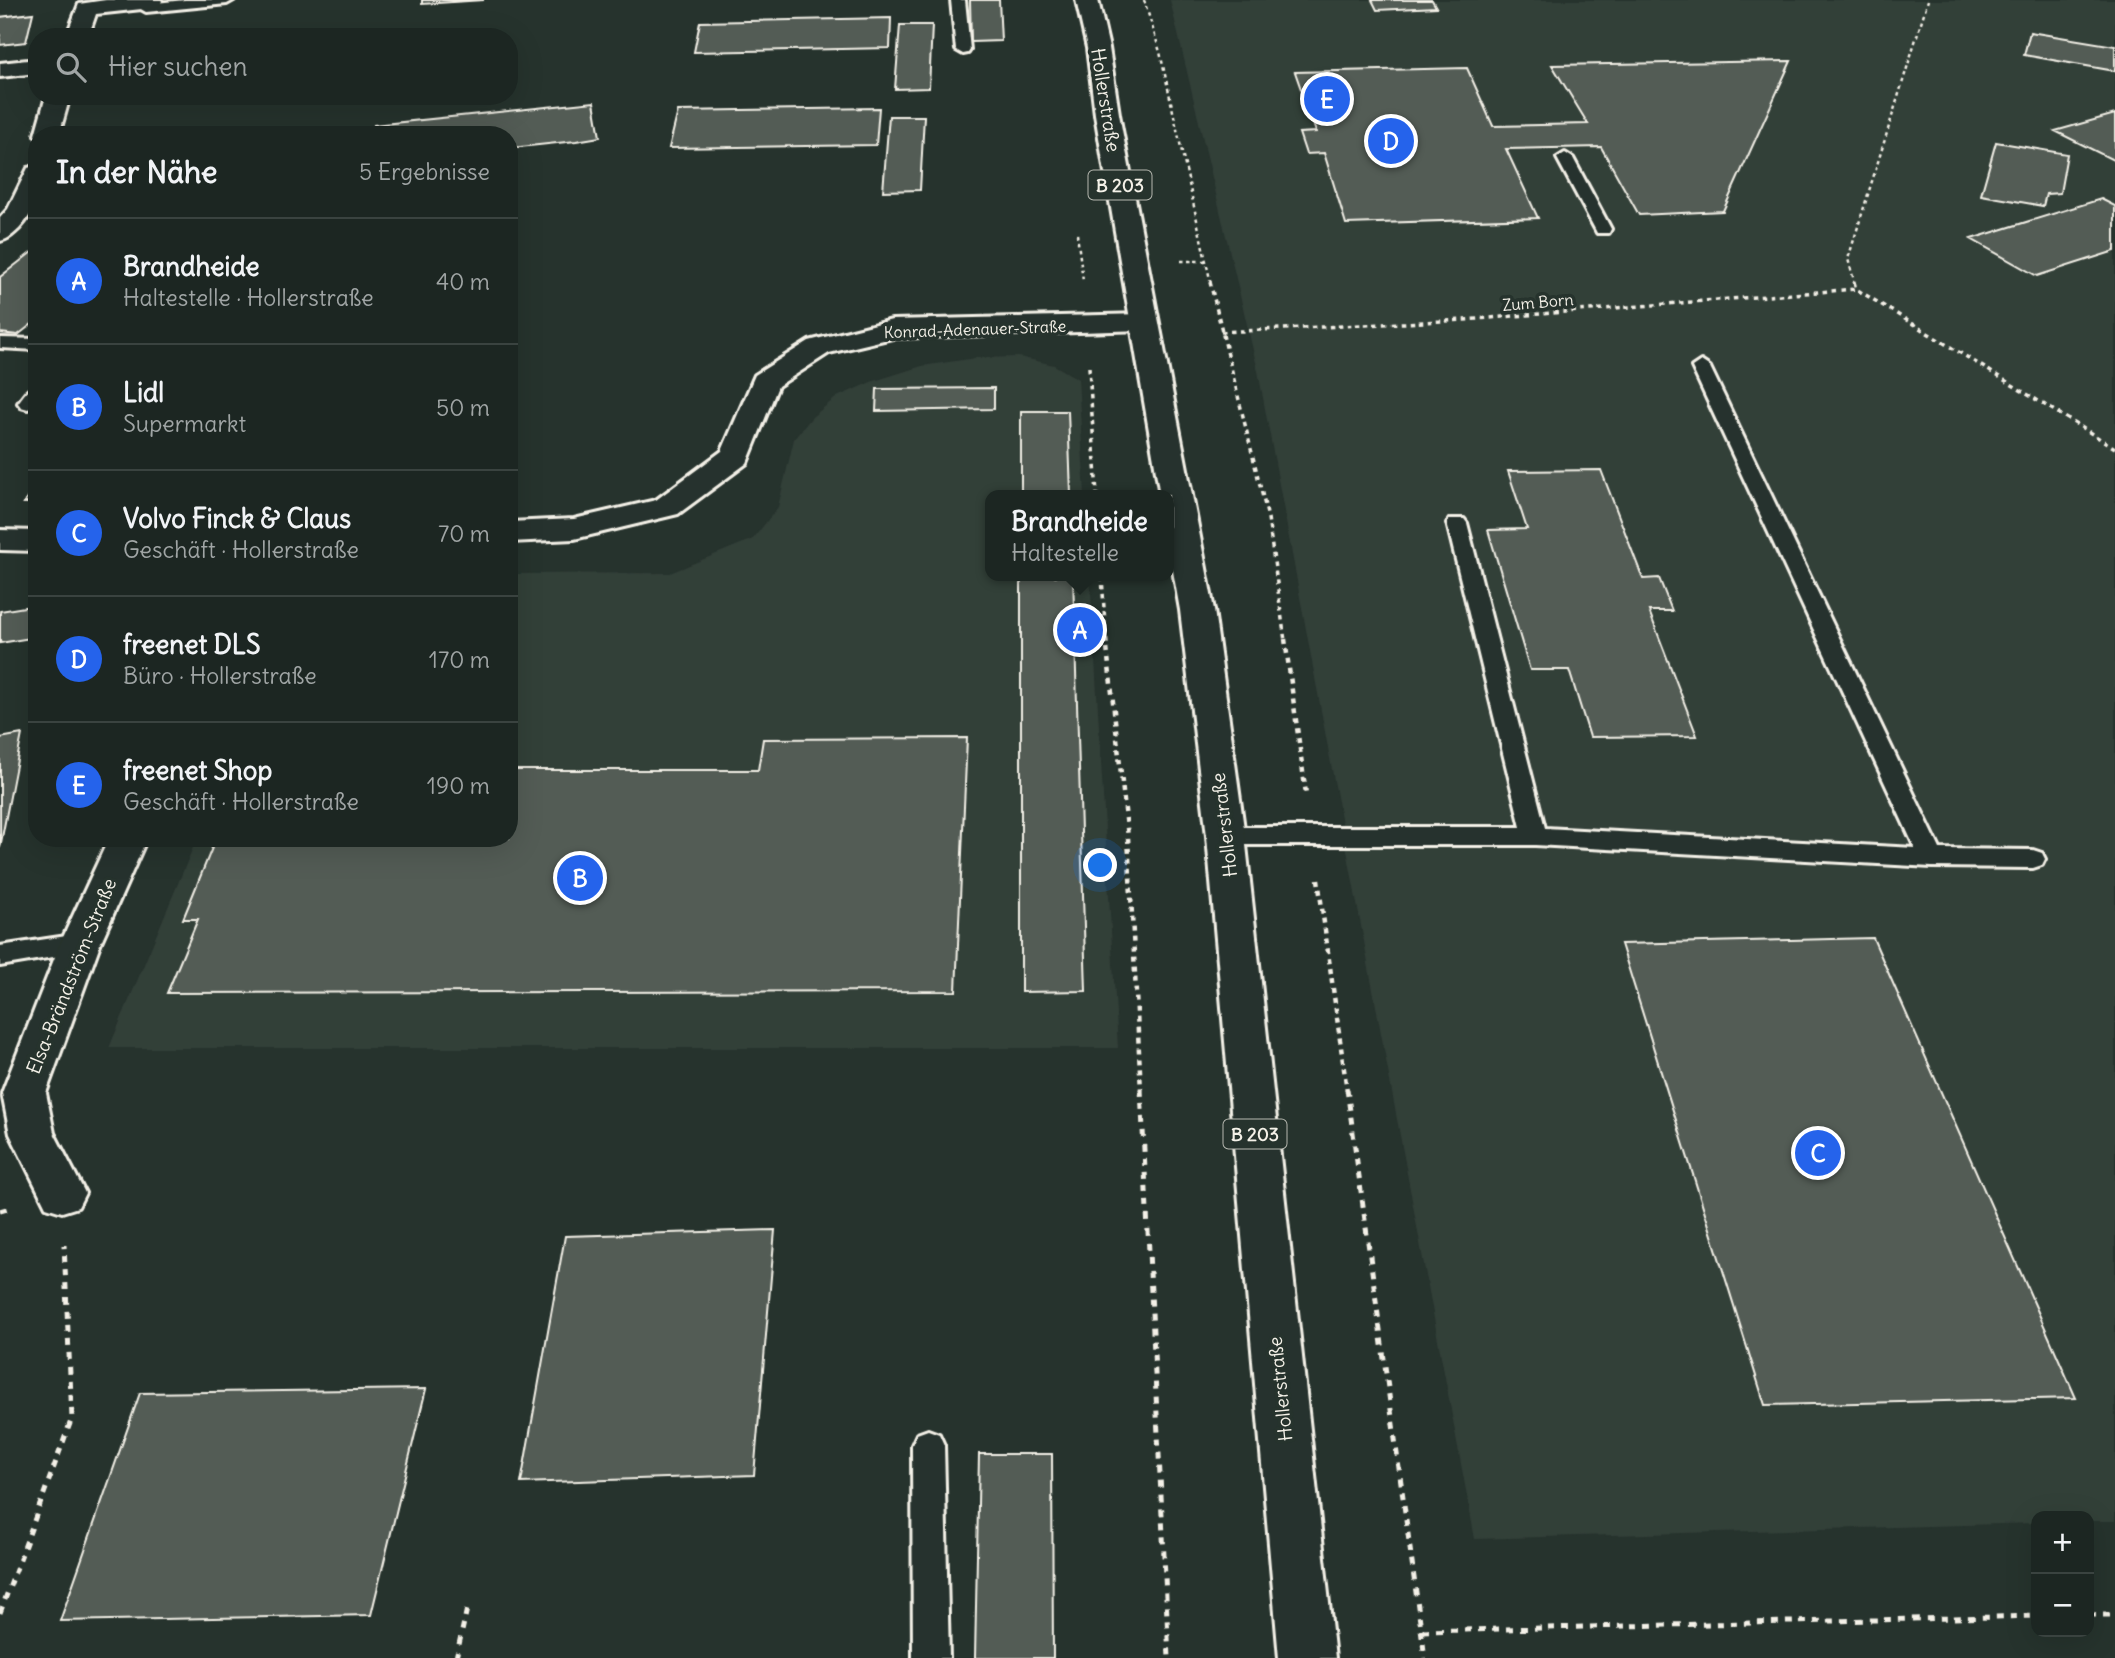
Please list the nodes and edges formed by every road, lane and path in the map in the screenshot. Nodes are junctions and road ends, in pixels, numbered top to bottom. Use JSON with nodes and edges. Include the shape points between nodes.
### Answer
{"nodes":[{"id":1,"x":227,"y":0,"type":"edge"},
{"id":2,"x":958,"y":0,"type":"edge"},
{"id":3,"x":1087,"y":0,"type":"edge"},
{"id":4,"x":1144,"y":0,"type":"edge"},
{"id":5,"x":1928,"y":0,"type":"edge"},
{"id":6,"x":149,"y":3,"type":"edge"},
{"id":7,"x":80,"y":28,"type":"edge"},
{"id":8,"x":108,"y":28,"type":"edge"},
{"id":9,"x":963,"y":50,"type":"dead end"},
{"id":10,"x":28,"y":67,"type":"edge"},
{"id":11,"x":0,"y":70,"type":"edge"},
{"id":12,"x":55,"y":105,"type":"edge"},
{"id":13,"x":50,"y":126,"type":"edge"},
{"id":14,"x":1565,"y":158,"type":"dead end"},
{"id":15,"x":28,"y":196,"type":"edge"},
{"id":16,"x":1603,"y":229,"type":"dead end"},
{"id":17,"x":0,"y":233,"type":"edge"},
{"id":18,"x":1856,"y":289,"type":"junction"},
{"id":19,"x":1144,"y":322,"type":"junction"},
{"id":20,"x":1086,"y":326,"type":"junction"},
{"id":21,"x":1221,"y":332,"type":"junction"},
{"id":22,"x":0,"y":343,"type":"edge"},
{"id":23,"x":28,"y":345,"type":"edge"},
{"id":24,"x":1701,"y":367,"type":"dead end"},
{"id":25,"x":2115,"y":448,"type":"edge"},
{"id":26,"x":1097,"y":490,"type":"edge"},
{"id":27,"x":1457,"y":523,"type":"dead end"},
{"id":28,"x":518,"y":532,"type":"edge"},
{"id":29,"x":0,"y":540,"type":"edge"},
{"id":30,"x":28,"y":541,"type":"edge"},
{"id":31,"x":1101,"y":581,"type":"edge"},
{"id":32,"x":1226,"y":836,"type":"junction"},
{"id":33,"x":1535,"y":836,"type":"junction"},
{"id":34,"x":1312,"y":837,"type":"junction"},
{"id":35,"x":124,"y":847,"type":"edge"},
{"id":36,"x":1932,"y":858,"type":"junction"},
{"id":37,"x":2034,"y":859,"type":"dead end"},
{"id":38,"x":80,"y":944,"type":"junction"},
{"id":39,"x":0,"y":956,"type":"edge"},
{"id":40,"x":62,"y":1193,"type":"joint"},
{"id":41,"x":928,"y":1445,"type":"dead end"},
{"id":42,"x":468,"y":1604,"type":"dead end"},
{"id":43,"x":0,"y":1613,"type":"edge"},
{"id":44,"x":2094,"y":1615,"type":"edge"},
{"id":45,"x":2115,"y":1615,"type":"edge"},
{"id":46,"x":2031,"y":1616,"type":"edge"},
{"id":47,"x":1422,"y":1631,"type":"junction"},
{"id":48,"x":456,"y":1658,"type":"edge"},
{"id":49,"x":931,"y":1658,"type":"edge"},
{"id":50,"x":1169,"y":1658,"type":"edge"},
{"id":51,"x":1307,"y":1658,"type":"edge"},
{"id":52,"x":1425,"y":1658,"type":"edge"}],
"edges":[{"from":1,"to":6,"type":"lane"},
{"from":2,"to":9,"type":"lane"},
{"from":3,"to":19,"type":"main road","name":"Hollerstraße","number":"B 203"},
{"from":4,"to":21,"type":"path","via":[[1160,52]]},
{"from":5,"to":18,"type":"path","via":[[1848,259]]},
{"from":6,"to":7,"type":"main road","via":[[87,9]]},
{"from":6,"to":8,"type":"main road","via":[[138,17]]},
{"from":10,"to":11,"type":"main road"},
{"from":12,"to":13,"type":"main road"},
{"from":14,"to":16,"type":"lane"},
{"from":15,"to":17,"type":"main road"},
{"from":18,"to":21,"type":"path","name":"Zum Born","via":[[1464,320]]},
{"from":18,"to":25,"type":"path"},
{"from":19,"to":20,"type":"main road","name":"Konrad-Adenauer-Straße"},
{"from":19,"to":32,"type":"main road","name":"Hollerstraße","number":"B 203","via":[[1197,610]]},
{"from":20,"to":26,"type":"path"},
{"from":20,"to":28,"type":"main road","name":"Konrad-Adenauer-Straße","via":[[892,329],[819,347],[765,382],[736,456],[667,507],[575,529]]},
{"from":21,"to":34,"type":"path","via":[[1268,518]]},
{"from":22,"to":23,"type":"lane"},
{"from":24,"to":36,"type":"lane"},
{"from":27,"to":33,"type":"lane"},
{"from":29,"to":30,"type":"main road"},
{"from":31,"to":50,"type":"path","via":[[1128,837]]},
{"from":32,"to":34,"type":"lane"},
{"from":32,"to":51,"type":"main road","name":"Hollerstraße","number":"B 203"},
{"from":33,"to":34,"type":"lane"},
{"from":33,"to":36,"type":"lane"},
{"from":34,"to":47,"type":"path"},
{"from":35,"to":38,"type":"main road","name":"Elsa-Brändström-Straße"},
{"from":36,"to":37,"type":"lane"},
{"from":38,"to":39,"type":"lane"},
{"from":38,"to":40,"type":"main road","name":"Elsa-Brändström-Straße","via":[[24,1093],[32,1134]]},
{"from":40,"to":43,"type":"path","via":[[72,1418]]},
{"from":41,"to":49,"type":"lane"},
{"from":42,"to":48,"type":"path"},
{"from":44,"to":45,"type":"path"},
{"from":46,"to":47,"type":"path"},
{"from":47,"to":52,"type":"path"}]}
